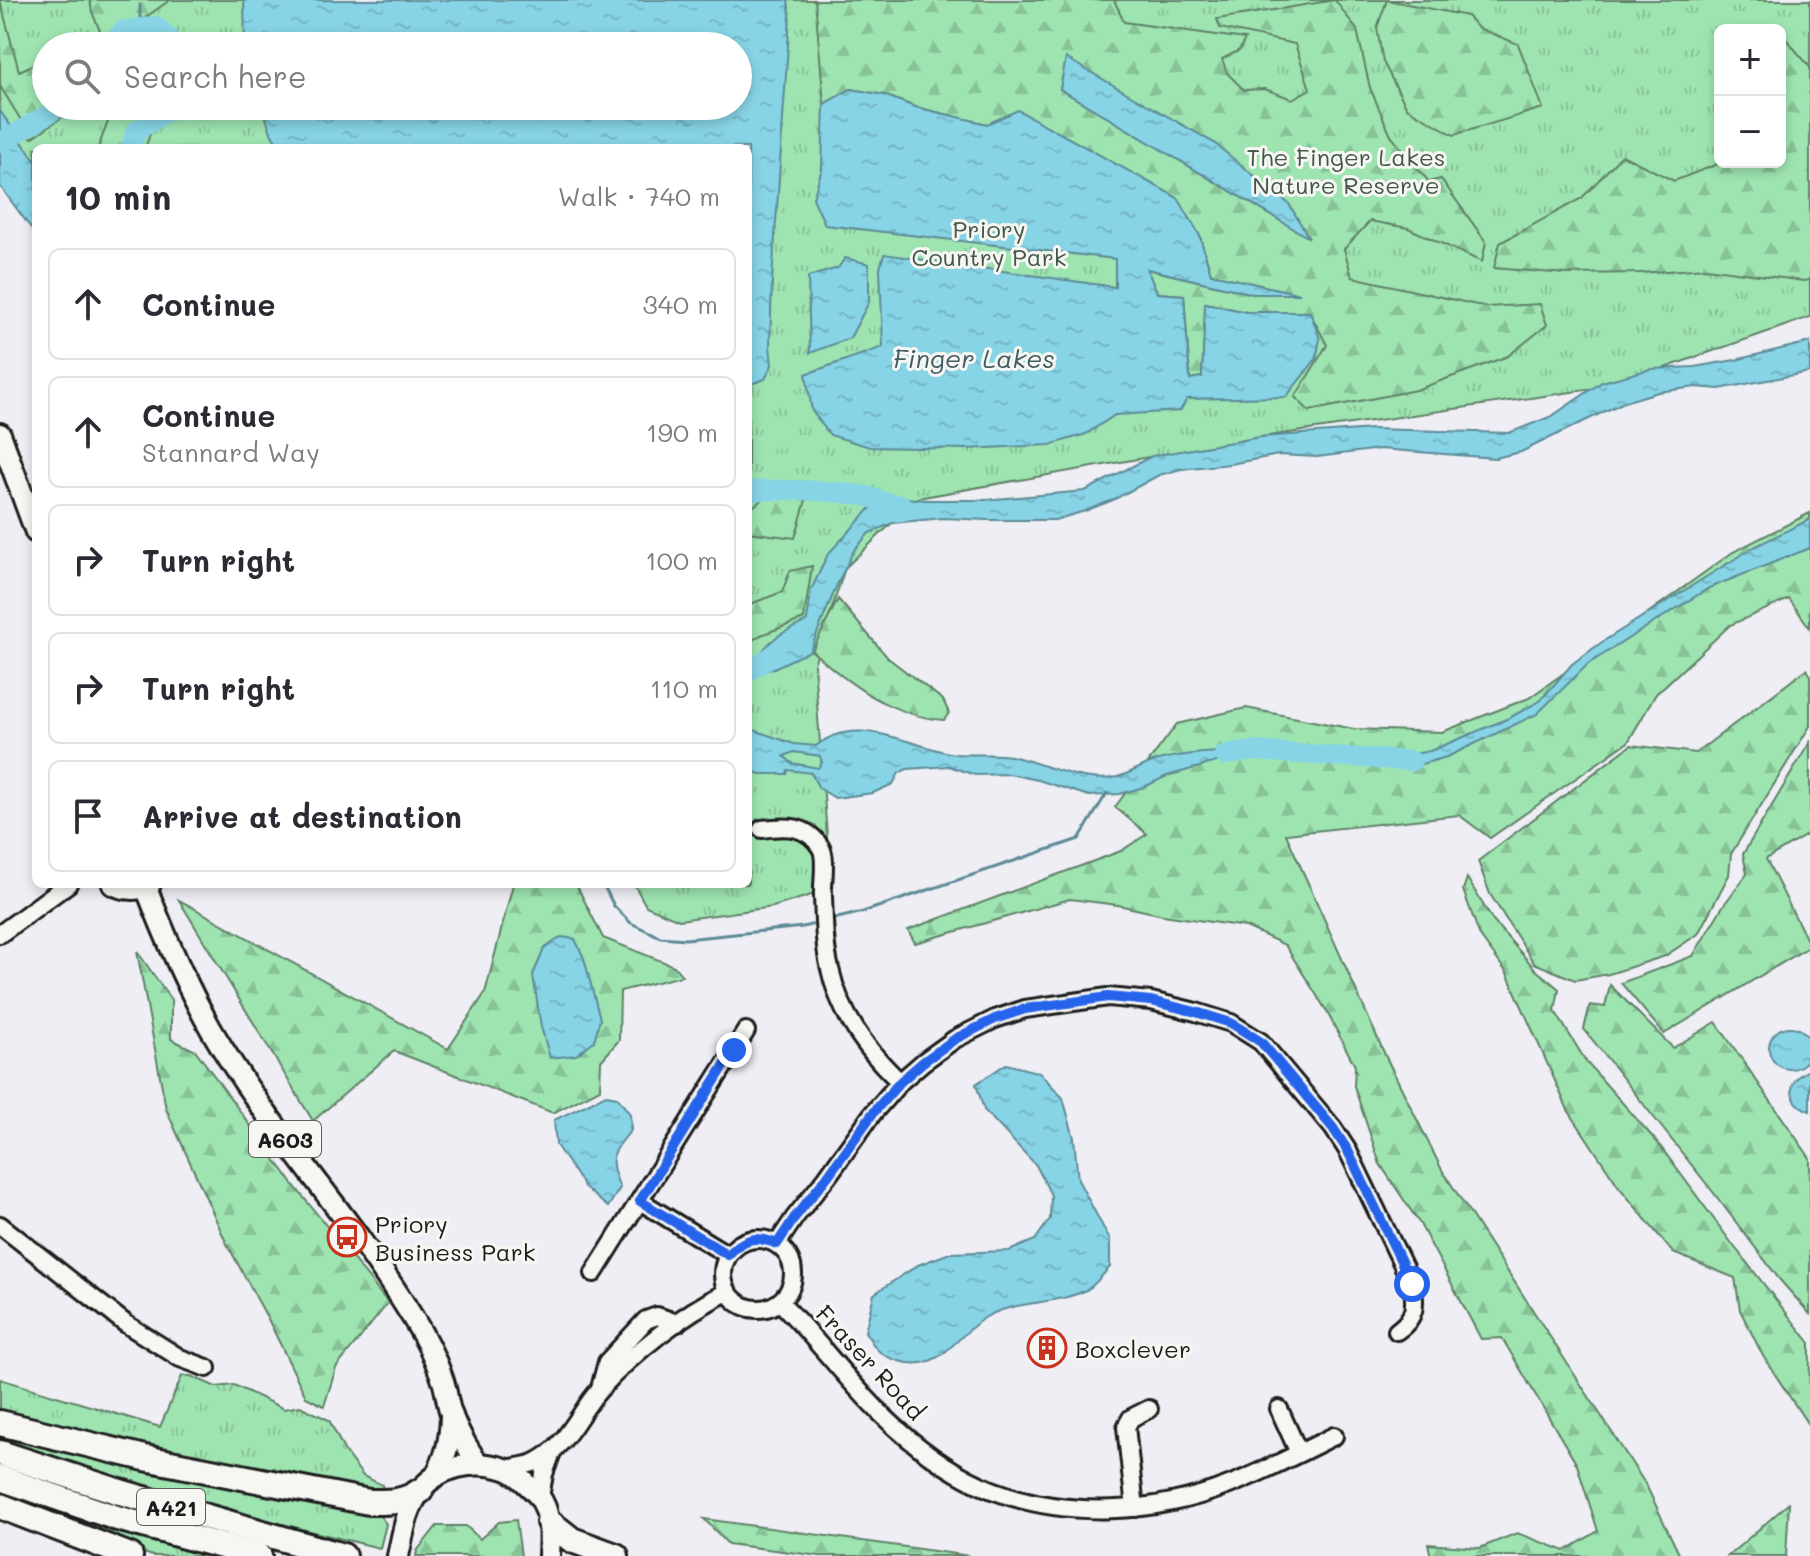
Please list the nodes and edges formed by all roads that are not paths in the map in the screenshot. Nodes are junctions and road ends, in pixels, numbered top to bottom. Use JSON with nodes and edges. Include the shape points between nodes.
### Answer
{"nodes":[{"id":1,"x":0,"y":434,"type":"edge"},
{"id":2,"x":32,"y":521,"type":"edge"},
{"id":3,"x":762,"y":829,"type":"dead end"},
{"id":4,"x":63,"y":888,"type":"edge"},
{"id":5,"x":149,"y":888,"type":"edge"},
{"id":6,"x":0,"y":934,"type":"edge"},
{"id":7,"x":746,"y":1031,"type":"dead end"},
{"id":8,"x":900,"y":1082,"type":"junction"},
{"id":9,"x":640,"y":1201,"type":"junction"},
{"id":10,"x":0,"y":1225,"type":"edge"},
{"id":11,"x":777,"y":1244,"type":"junction"},
{"id":12,"x":728,"y":1255,"type":"junction"},
{"id":13,"x":594,"y":1273,"type":"dead end"},
{"id":14,"x":727,"y":1292,"type":"junction"},
{"id":15,"x":780,"y":1302,"type":"junction"},
{"id":16,"x":1397,"y":1331,"type":"dead end"},
{"id":17,"x":207,"y":1368,"type":"dead end"},
{"id":18,"x":1149,"y":1409,"type":"dead end"},
{"id":19,"x":1279,"y":1409,"type":"dead end"},
{"id":20,"x":451,"y":1416,"type":"junction"},
{"id":21,"x":0,"y":1423,"type":"edge"},
{"id":22,"x":1334,"y":1436,"type":"dead end"},
{"id":23,"x":552,"y":1452,"type":"junction"},
{"id":24,"x":0,"y":1453,"type":"edge"},
{"id":25,"x":1299,"y":1453,"type":"junction"},
{"id":26,"x":478,"y":1464,"type":"junction"},
{"id":27,"x":506,"y":1469,"type":"junction"},
{"id":28,"x":0,"y":1478,"type":"edge"},
{"id":29,"x":427,"y":1484,"type":"junction"},
{"id":30,"x":540,"y":1497,"type":"junction"},
{"id":31,"x":0,"y":1506,"type":"edge"},
{"id":32,"x":1135,"y":1508,"type":"junction"},
{"id":33,"x":549,"y":1522,"type":"junction"},
{"id":34,"x":130,"y":1556,"type":"edge"},
{"id":35,"x":259,"y":1556,"type":"edge"},
{"id":36,"x":343,"y":1556,"type":"edge"},
{"id":37,"x":398,"y":1556,"type":"edge"},
{"id":38,"x":549,"y":1556,"type":"edge"},
{"id":39,"x":616,"y":1556,"type":"edge"}],
"edges":[{"from":1,"to":2,"type":"main road"},
{"from":3,"to":8,"type":"street","via":[[797,827],[823,852],[830,970],[846,1015]]},
{"from":4,"to":6,"type":"street"},
{"from":5,"to":20,"type":"main road","number":"A603","via":[[183,977],[212,1032],[421,1333],[443,1380]]},
{"from":7,"to":9,"type":"street"},
{"from":8,"to":11,"type":"street"},
{"from":8,"to":16,"type":"street","via":[[955,1039],[995,1019],[1040,1006],[1108,997],[1151,1001],[1231,1023],[1261,1042],[1348,1151],[1412,1284],[1412,1315]]},
{"from":9,"to":12,"type":"street"},
{"from":9,"to":13,"type":"street"},
{"from":10,"to":17,"type":"street","via":[[126,1324],[180,1358]]},
{"from":11,"to":12,"type":"street","via":[[751,1239]]},
{"from":11,"to":15,"type":"street","via":[[793,1268],[793,1281]]},
{"from":12,"to":14,"type":"street","via":[[722,1278]]},
{"from":14,"to":15,"type":"street","via":[[745,1308]]},
{"from":14,"to":23,"type":"street","via":[[677,1323],[657,1316],[646,1320],[607,1362],[599,1389]]},
{"from":15,"to":32,"type":"street","name":"Fraser Road","via":[[893,1425],[960,1475],[1017,1498],[1062,1507]]},
{"from":18,"to":32,"type":"street","via":[[1131,1418],[1126,1427]]},
{"from":19,"to":25,"type":"street"},
{"from":20,"to":26,"type":"main road","number":"A603"},
{"from":20,"to":29,"type":"main road","number":"A603","via":[[445,1458]]},
{"from":21,"to":29,"type":"highway","via":[[369,1502],[410,1498]]},
{"from":22,"to":25,"type":"street","name":"Fraser Road"},
{"from":23,"to":27,"type":"street","via":[[534,1463]]},
{"from":23,"to":30,"type":"street"},
{"from":24,"to":36,"type":"highway","number":"A421"},
{"from":25,"to":32,"type":"street","name":"Fraser Road","via":[[1229,1485]]},
{"from":26,"to":27,"type":"main road"},
{"from":26,"to":29,"type":"main road","via":[[455,1467]]},
{"from":27,"to":30,"type":"main road"},
{"from":28,"to":35,"type":"highway","number":"A421","via":[[117,1518]]},
{"from":29,"to":37,"type":"main road","via":[[407,1518]]},
{"from":30,"to":33,"type":"main road"},
{"from":31,"to":34,"type":"highway"},
{"from":33,"to":38,"type":"main road"},
{"from":33,"to":39,"type":"highway","via":[[572,1540]]}]}
